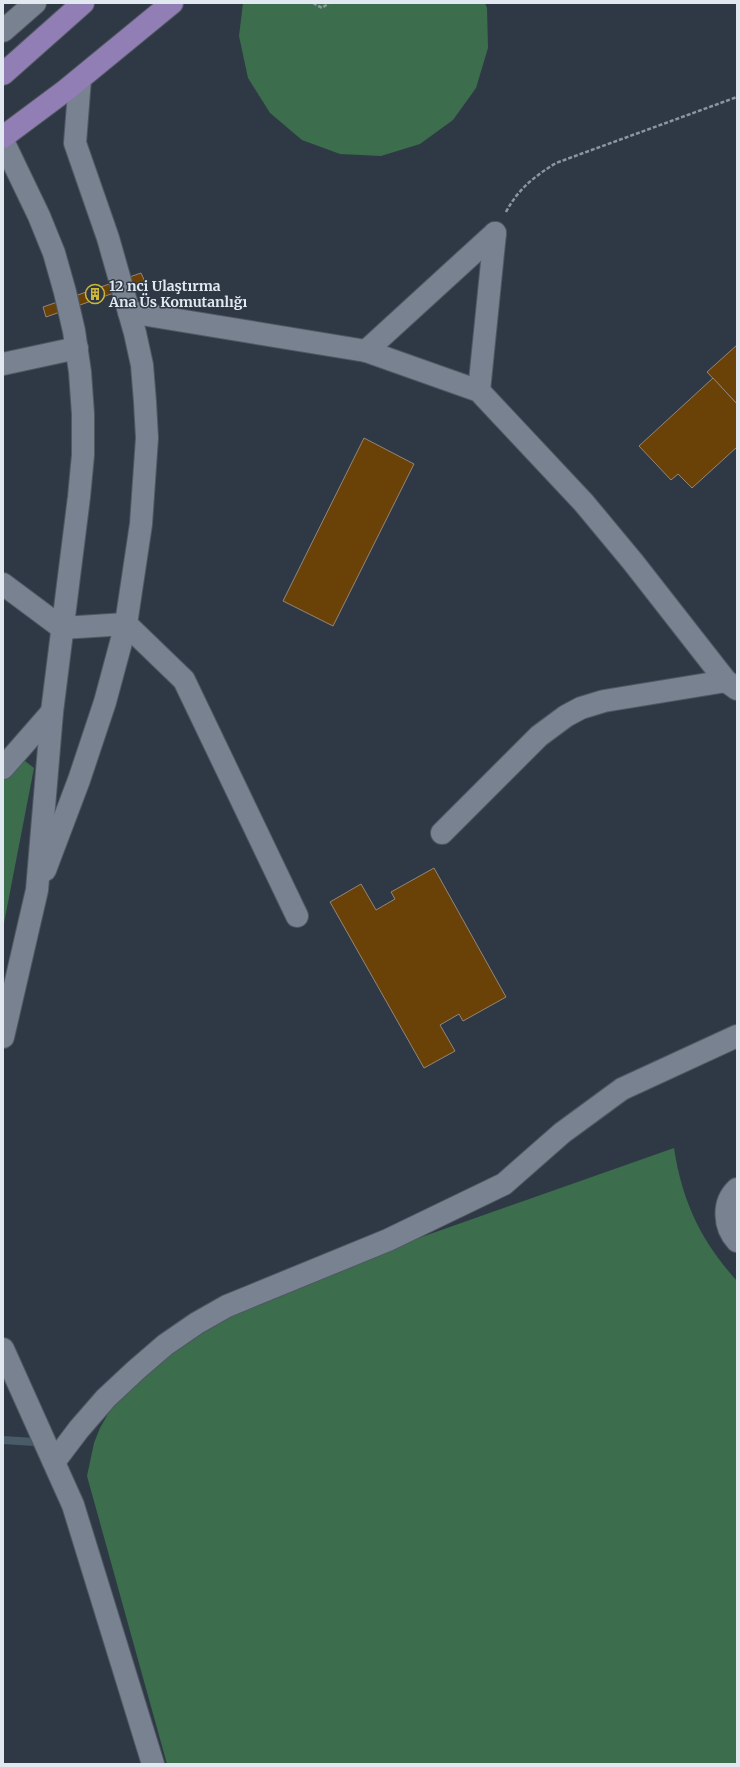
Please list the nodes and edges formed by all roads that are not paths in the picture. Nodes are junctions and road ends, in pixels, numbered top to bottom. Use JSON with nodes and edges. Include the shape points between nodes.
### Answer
{"nodes":[{"id":1,"x":36,"y":3,"type":"edge"},
{"id":2,"x":83,"y":3,"type":"edge"},
{"id":3,"x":172,"y":3,"type":"edge"},
{"id":4,"x":6,"y":22,"type":"edge"},
{"id":5,"x":3,"y":74,"type":"edge"},
{"id":6,"x":80,"y":79,"type":"junction"},
{"id":7,"x":3,"y":137,"type":"edge"},
{"id":8,"x":3,"y":141,"type":"edge"},
{"id":9,"x":129,"y":312,"type":"junction"},
{"id":10,"x":77,"y":348,"type":"junction"},
{"id":11,"x":366,"y":351,"type":"junction"},
{"id":12,"x":3,"y":364,"type":"edge"},
{"id":13,"x":480,"y":391,"type":"junction"},
{"id":14,"x":3,"y":584,"type":"edge"},
{"id":15,"x":126,"y":624,"type":"junction"},
{"id":16,"x":62,"y":628,"type":"junction"},
{"id":17,"x":731,"y":685,"type":"edge"},
{"id":18,"x":52,"y":712,"type":"junction"},
{"id":19,"x":3,"y":768,"type":"edge"},
{"id":20,"x":442,"y":833,"type":"dead end"},
{"id":21,"x":37,"y":890,"type":"junction"},
{"id":22,"x":297,"y":916,"type":"dead end"},
{"id":23,"x":3,"y":1036,"type":"edge"},
{"id":24,"x":737,"y":1036,"type":"edge"},
{"id":25,"x":737,"y":1189,"type":"edge"},
{"id":26,"x":737,"y":1241,"type":"edge"},
{"id":27,"x":3,"y":1349,"type":"edge"},
{"id":28,"x":54,"y":1462,"type":"junction"},
{"id":29,"x":153,"y":1764,"type":"edge"}],
"edges":[{"from":1,"to":4,"type":"lane"},
{"from":2,"to":5,"type":"main road"},
{"from":3,"to":6,"type":"main road"},
{"from":6,"to":7,"type":"main road"},
{"from":6,"to":9,"type":"lane","via":[[75,143],[108,238]]},
{"from":8,"to":10,"type":"lane","via":[[54,253]]},
{"from":9,"to":11,"type":"lane"},
{"from":9,"to":15,"type":"lane","via":[[142,366],[147,438],[141,524]]},
{"from":10,"to":12,"type":"lane"},
{"from":10,"to":16,"type":"lane","via":[[83,414],[83,455]]},
{"from":11,"to":13,"type":"lane"},
{"from":11,"to":13,"type":"lane","via":[[495,233]]},
{"from":13,"to":17,"type":"lane","via":[[584,503]]},
{"from":14,"to":16,"type":"lane"},
{"from":15,"to":16,"type":"lane"},
{"from":15,"to":21,"type":"lane","via":[[80,780]]},
{"from":15,"to":22,"type":"lane","via":[[184,680]]},
{"from":16,"to":18,"type":"lane"},
{"from":17,"to":20,"type":"lane","via":[[604,701],[581,708],[539,736]]},
{"from":18,"to":19,"type":"lane"},
{"from":18,"to":21,"type":"lane"},
{"from":21,"to":23,"type":"lane"},
{"from":24,"to":28,"type":"lane","via":[[622,1089],[562,1133],[504,1184],[388,1240],[233,1303],[197,1323],[160,1350],[106,1398]]},
{"from":25,"to":26,"type":"lane","via":[[730,1198],[726,1215],[729,1229]]},
{"from":27,"to":28,"type":"lane"},
{"from":28,"to":29,"type":"lane","via":[[73,1506]]}]}
